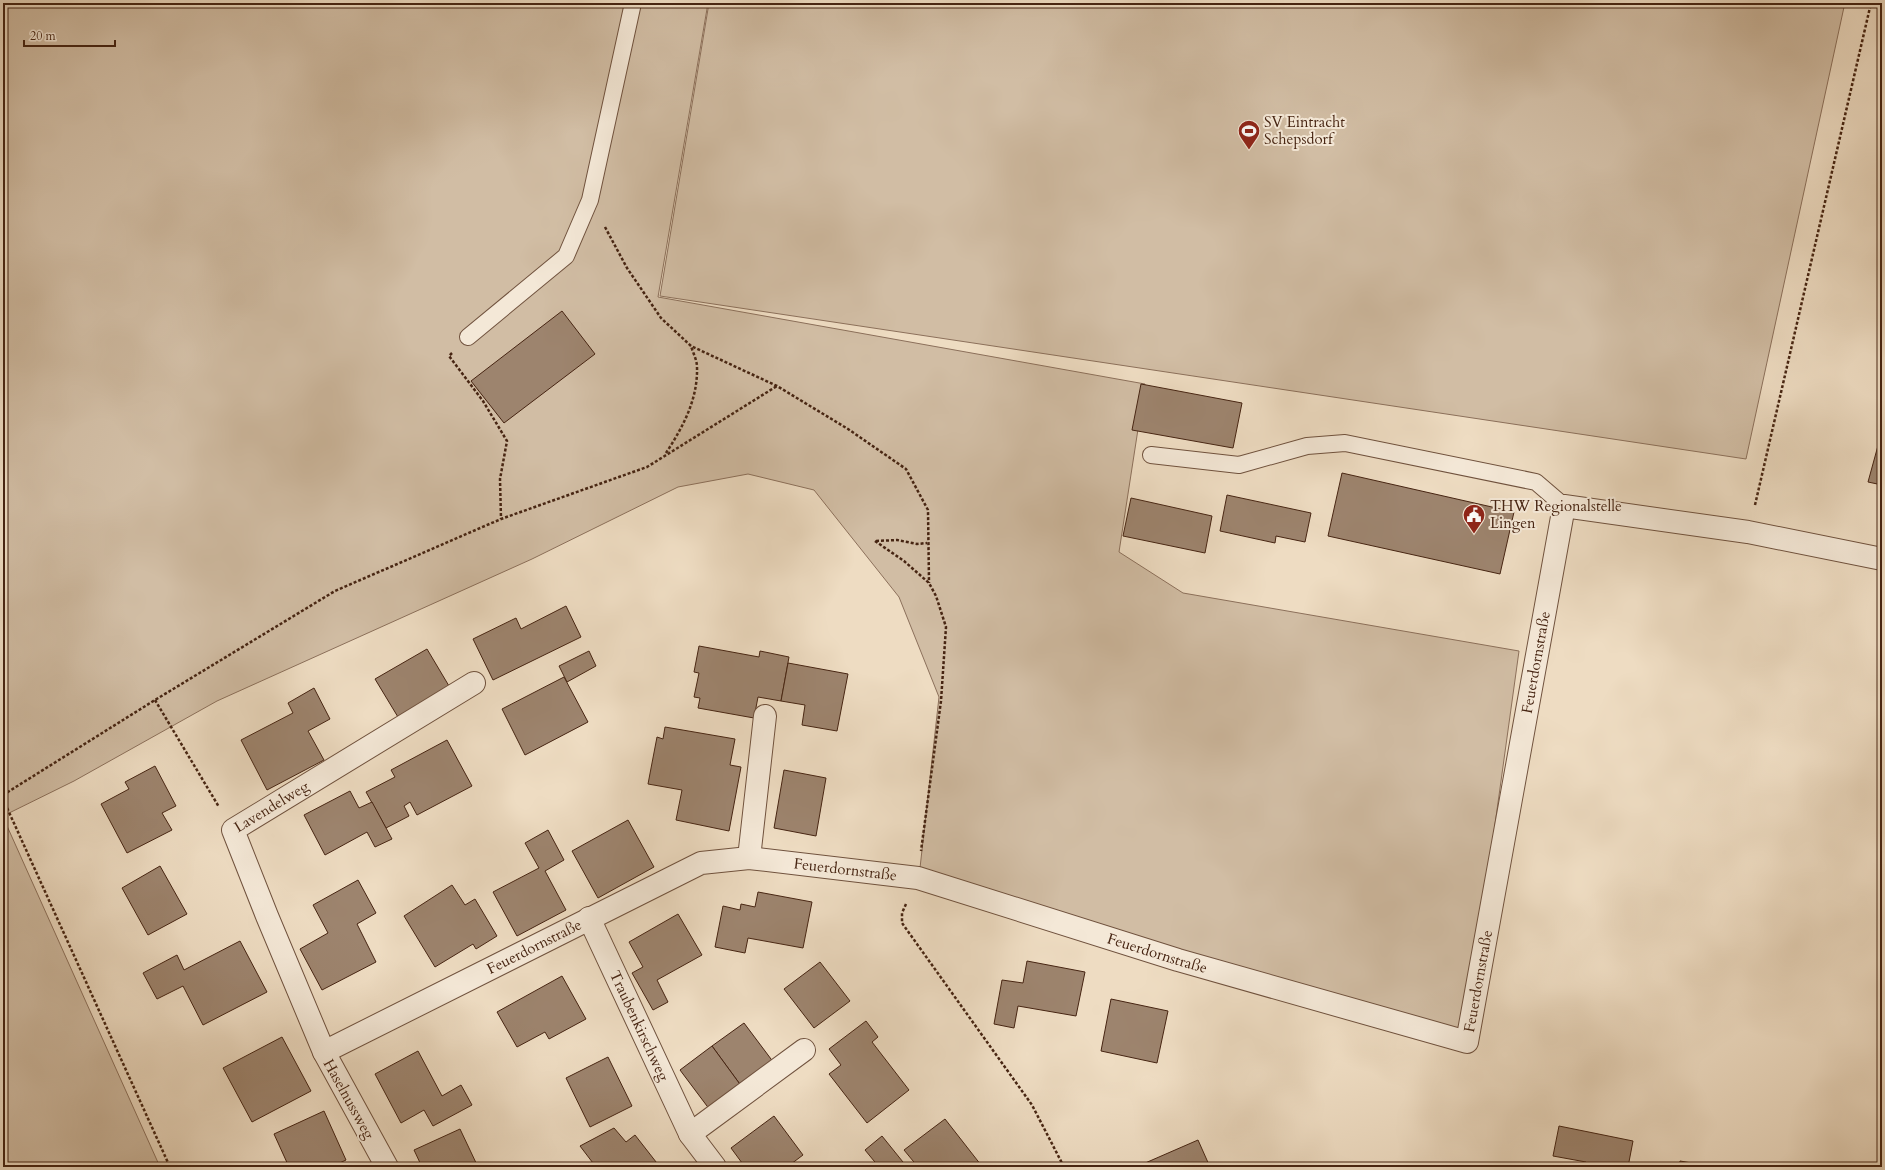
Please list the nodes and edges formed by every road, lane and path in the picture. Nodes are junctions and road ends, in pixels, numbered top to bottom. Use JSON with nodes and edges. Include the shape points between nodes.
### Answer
{"nodes":[{"id":1,"x":633,"y":3,"type":"edge"},
{"id":2,"x":1871,"y":3,"type":"edge"},
{"id":3,"x":590,"y":200,"type":"junction"},
{"id":4,"x":468,"y":337,"type":"joint"},
{"id":5,"x":691,"y":346,"type":"junction"},
{"id":6,"x":777,"y":386,"type":"junction"},
{"id":7,"x":665,"y":455,"type":"junction"},
{"id":8,"x":1151,"y":455,"type":"dead end"},
{"id":9,"x":1564,"y":506,"type":"junction"},
{"id":10,"x":501,"y":519,"type":"junction"},
{"id":11,"x":1748,"y":532,"type":"junction"},
{"id":12,"x":927,"y":543,"type":"junction"},
{"id":13,"x":1882,"y":559,"type":"edge"},
{"id":14,"x":474,"y":684,"type":"dead end"},
{"id":15,"x":155,"y":700,"type":"junction"},
{"id":16,"x":765,"y":716,"type":"dead end"},
{"id":17,"x":3,"y":795,"type":"edge"},
{"id":18,"x":3,"y":799,"type":"edge"},
{"id":19,"x":233,"y":830,"type":"junction"},
{"id":20,"x":749,"y":858,"type":"junction"},
{"id":21,"x":589,"y":918,"type":"junction"},
{"id":22,"x":804,"y":1050,"type":"dead end"},
{"id":23,"x":324,"y":1052,"type":"junction"},
{"id":24,"x":690,"y":1134,"type":"junction"},
{"id":25,"x":170,"y":1167,"type":"edge"},
{"id":26,"x":387,"y":1167,"type":"edge"},
{"id":27,"x":715,"y":1167,"type":"edge"}],
"edges":[{"from":1,"to":3,"type":"lane"},
{"from":2,"to":11,"type":"path"},
{"from":3,"to":4,"type":"lane","via":[[566,256]]},
{"from":3,"to":5,"type":"path","via":[[627,268],[661,318]]},
{"from":4,"to":10,"type":"path","via":[[449,356],[483,401],[507,441],[500,479]]},
{"from":5,"to":6,"type":"path"},
{"from":5,"to":7,"type":"path","via":[[697,366],[695,395],[682,430]]},
{"from":6,"to":7,"type":"path"},
{"from":6,"to":12,"type":"path","via":[[848,429],[906,469],[928,510]]},
{"from":7,"to":10,"type":"path","via":[[647,467]]},
{"from":8,"to":9,"type":"lane","via":[[1238,465],[1306,446],[1345,443],[1536,482]]},
{"from":9,"to":11,"type":"street"},
{"from":9,"to":20,"type":"street","name":"Feuerdornstraße","via":[[1467,1042],[1178,960],[918,878]]},
{"from":10,"to":15,"type":"path","via":[[335,591]]},
{"from":11,"to":13,"type":"street"},
{"from":12,"to":12,"type":"path","via":[[929,583],[904,561],[875,541]]},
{"from":14,"to":19,"type":"street","name":"Lavendelweg"},
{"from":15,"to":17,"type":"path"},
{"from":15,"to":19,"type":"path"},
{"from":16,"to":20,"type":"street"},
{"from":18,"to":25,"type":"path"},
{"from":19,"to":23,"type":"street","name":"Lavendelweg"},
{"from":20,"to":21,"type":"street","name":"Feuerdornstraße","via":[[701,863]]},
{"from":21,"to":23,"type":"street","name":"Feuerdornstraße"},
{"from":21,"to":24,"type":"street","name":"Traubenkirschweg"},
{"from":22,"to":24,"type":"street"},
{"from":23,"to":26,"type":"street","name":"Haselnussweg"},
{"from":24,"to":27,"type":"street","name":"Traubenkirschweg"}]}
